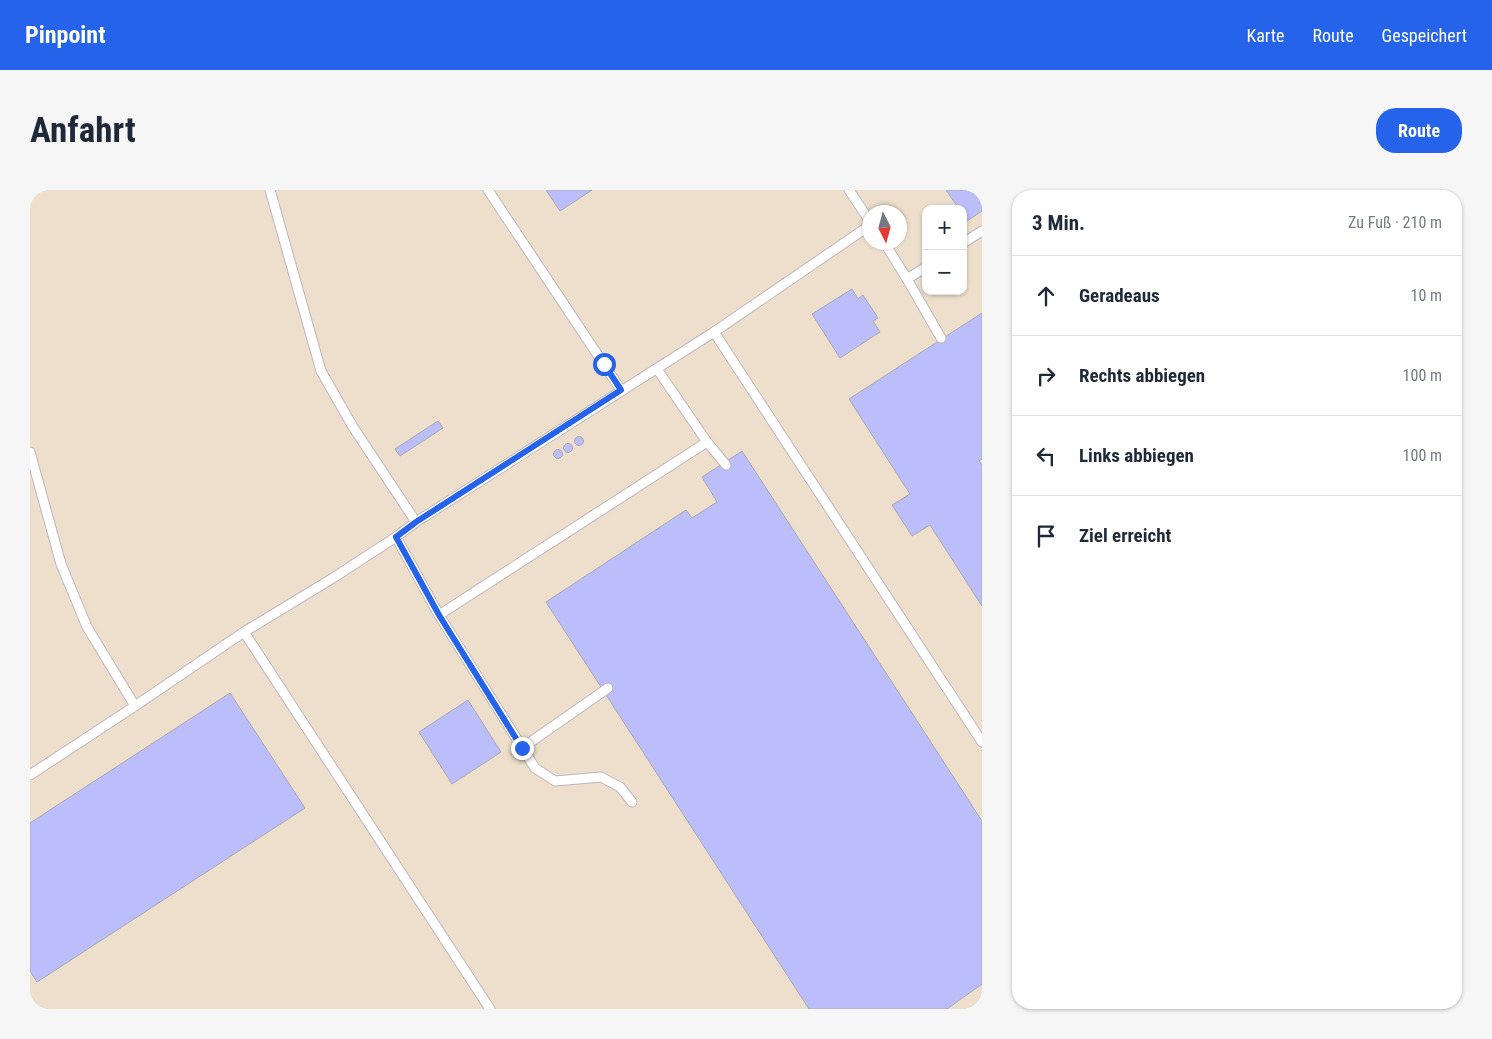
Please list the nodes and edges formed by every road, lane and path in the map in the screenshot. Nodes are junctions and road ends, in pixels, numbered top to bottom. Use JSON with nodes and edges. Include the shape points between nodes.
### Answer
{"nodes":[{"id":1,"x":270,"y":190,"type":"edge"},
{"id":2,"x":488,"y":190,"type":"edge"},
{"id":3,"x":849,"y":190,"type":"edge"},
{"id":4,"x":862,"y":209,"type":"edge"},
{"id":5,"x":862,"y":231,"type":"edge"},
{"id":6,"x":982,"y":231,"type":"edge"},
{"id":7,"x":967,"y":240,"type":"edge"},
{"id":8,"x":889,"y":250,"type":"edge"},
{"id":9,"x":922,"y":270,"type":"edge"},
{"id":10,"x":907,"y":279,"type":"junction"},
{"id":11,"x":714,"y":332,"type":"junction"},
{"id":12,"x":941,"y":338,"type":"dead end"},
{"id":13,"x":657,"y":369,"type":"junction"},
{"id":14,"x":621,"y":390,"type":"junction"},
{"id":15,"x":707,"y":442,"type":"junction"},
{"id":16,"x":30,"y":452,"type":"edge"},
{"id":17,"x":726,"y":465,"type":"dead end"},
{"id":18,"x":416,"y":522,"type":"junction"},
{"id":19,"x":396,"y":537,"type":"junction"},
{"id":20,"x":439,"y":615,"type":"junction"},
{"id":21,"x":244,"y":632,"type":"junction"},
{"id":22,"x":608,"y":688,"type":"dead end"},
{"id":23,"x":135,"y":706,"type":"junction"},
{"id":24,"x":982,"y":742,"type":"edge"},
{"id":25,"x":522,"y":748,"type":"junction"},
{"id":26,"x":30,"y":775,"type":"edge"},
{"id":27,"x":632,"y":802,"type":"dead end"},
{"id":28,"x":490,"y":1009,"type":"edge"}],
"edges":[{"from":1,"to":18,"type":"lane","via":[[321,371],[353,427]]},
{"from":2,"to":14,"type":"lane"},
{"from":3,"to":4,"type":"lane"},
{"from":5,"to":11,"type":"lane"},
{"from":6,"to":7,"type":"lane"},
{"from":8,"to":10,"type":"lane"},
{"from":9,"to":10,"type":"lane"},
{"from":10,"to":12,"type":"lane"},
{"from":11,"to":13,"type":"lane"},
{"from":11,"to":24,"type":"lane"},
{"from":13,"to":14,"type":"lane"},
{"from":13,"to":15,"type":"lane"},
{"from":14,"to":18,"type":"lane"},
{"from":15,"to":17,"type":"lane"},
{"from":15,"to":20,"type":"lane"},
{"from":16,"to":23,"type":"lane","via":[[61,564],[87,627]]},
{"from":18,"to":19,"type":"lane"},
{"from":19,"to":20,"type":"lane"},
{"from":19,"to":21,"type":"lane"},
{"from":20,"to":25,"type":"lane"},
{"from":21,"to":23,"type":"lane"},
{"from":21,"to":28,"type":"lane"},
{"from":22,"to":25,"type":"lane"},
{"from":23,"to":26,"type":"lane"},
{"from":25,"to":27,"type":"lane","via":[[535,768],[555,781],[601,777],[620,787]]}]}
